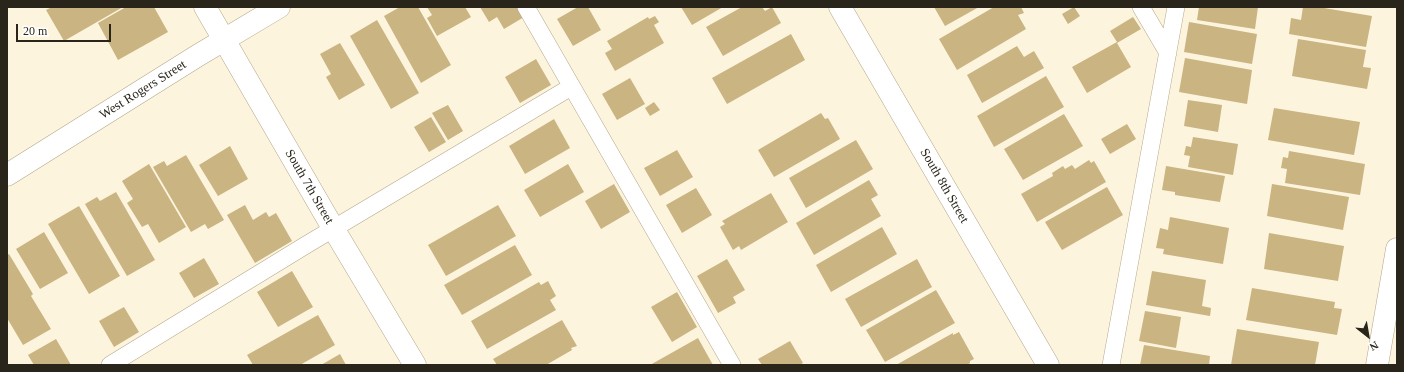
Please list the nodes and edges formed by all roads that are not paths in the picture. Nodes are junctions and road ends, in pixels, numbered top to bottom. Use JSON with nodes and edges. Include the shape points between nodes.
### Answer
{"nodes":[{"id":1,"x":205,"y":7,"type":"edge"},
{"id":2,"x":279,"y":7,"type":"edge"},
{"id":3,"x":526,"y":7,"type":"edge"},
{"id":4,"x":840,"y":7,"type":"edge"},
{"id":5,"x":1141,"y":7,"type":"edge"},
{"id":6,"x":1176,"y":7,"type":"edge"},
{"id":7,"x":224,"y":40,"type":"junction"},
{"id":8,"x":1168,"y":53,"type":"junction"},
{"id":9,"x":571,"y":86,"type":"junction"},
{"id":10,"x":8,"y":171,"type":"edge"},
{"id":11,"x":333,"y":228,"type":"junction"},
{"id":12,"x":1397,"y":249,"type":"edge"},
{"id":13,"x":115,"y":364,"type":"edge"},
{"id":14,"x":415,"y":365,"type":"edge"},
{"id":15,"x":732,"y":365,"type":"edge"},
{"id":16,"x":1048,"y":365,"type":"edge"},
{"id":17,"x":1111,"y":365,"type":"edge"},
{"id":18,"x":1377,"y":365,"type":"edge"}],
"edges":[{"from":1,"to":7,"type":"street","name":"South 7th Street"},
{"from":2,"to":7,"type":"street","name":"West Rogers Street"},
{"from":3,"to":9,"type":"lane"},
{"from":4,"to":16,"type":"street","name":"South 8th Street"},
{"from":5,"to":8,"type":"lane"},
{"from":6,"to":8,"type":"lane"},
{"from":7,"to":10,"type":"street","name":"West Rogers Street"},
{"from":7,"to":11,"type":"street","name":"South 7th Street"},
{"from":8,"to":17,"type":"lane"},
{"from":9,"to":11,"type":"lane"},
{"from":9,"to":15,"type":"lane"},
{"from":11,"to":13,"type":"lane"},
{"from":11,"to":14,"type":"street","name":"South 7th Street"},
{"from":12,"to":18,"type":"street"}]}
